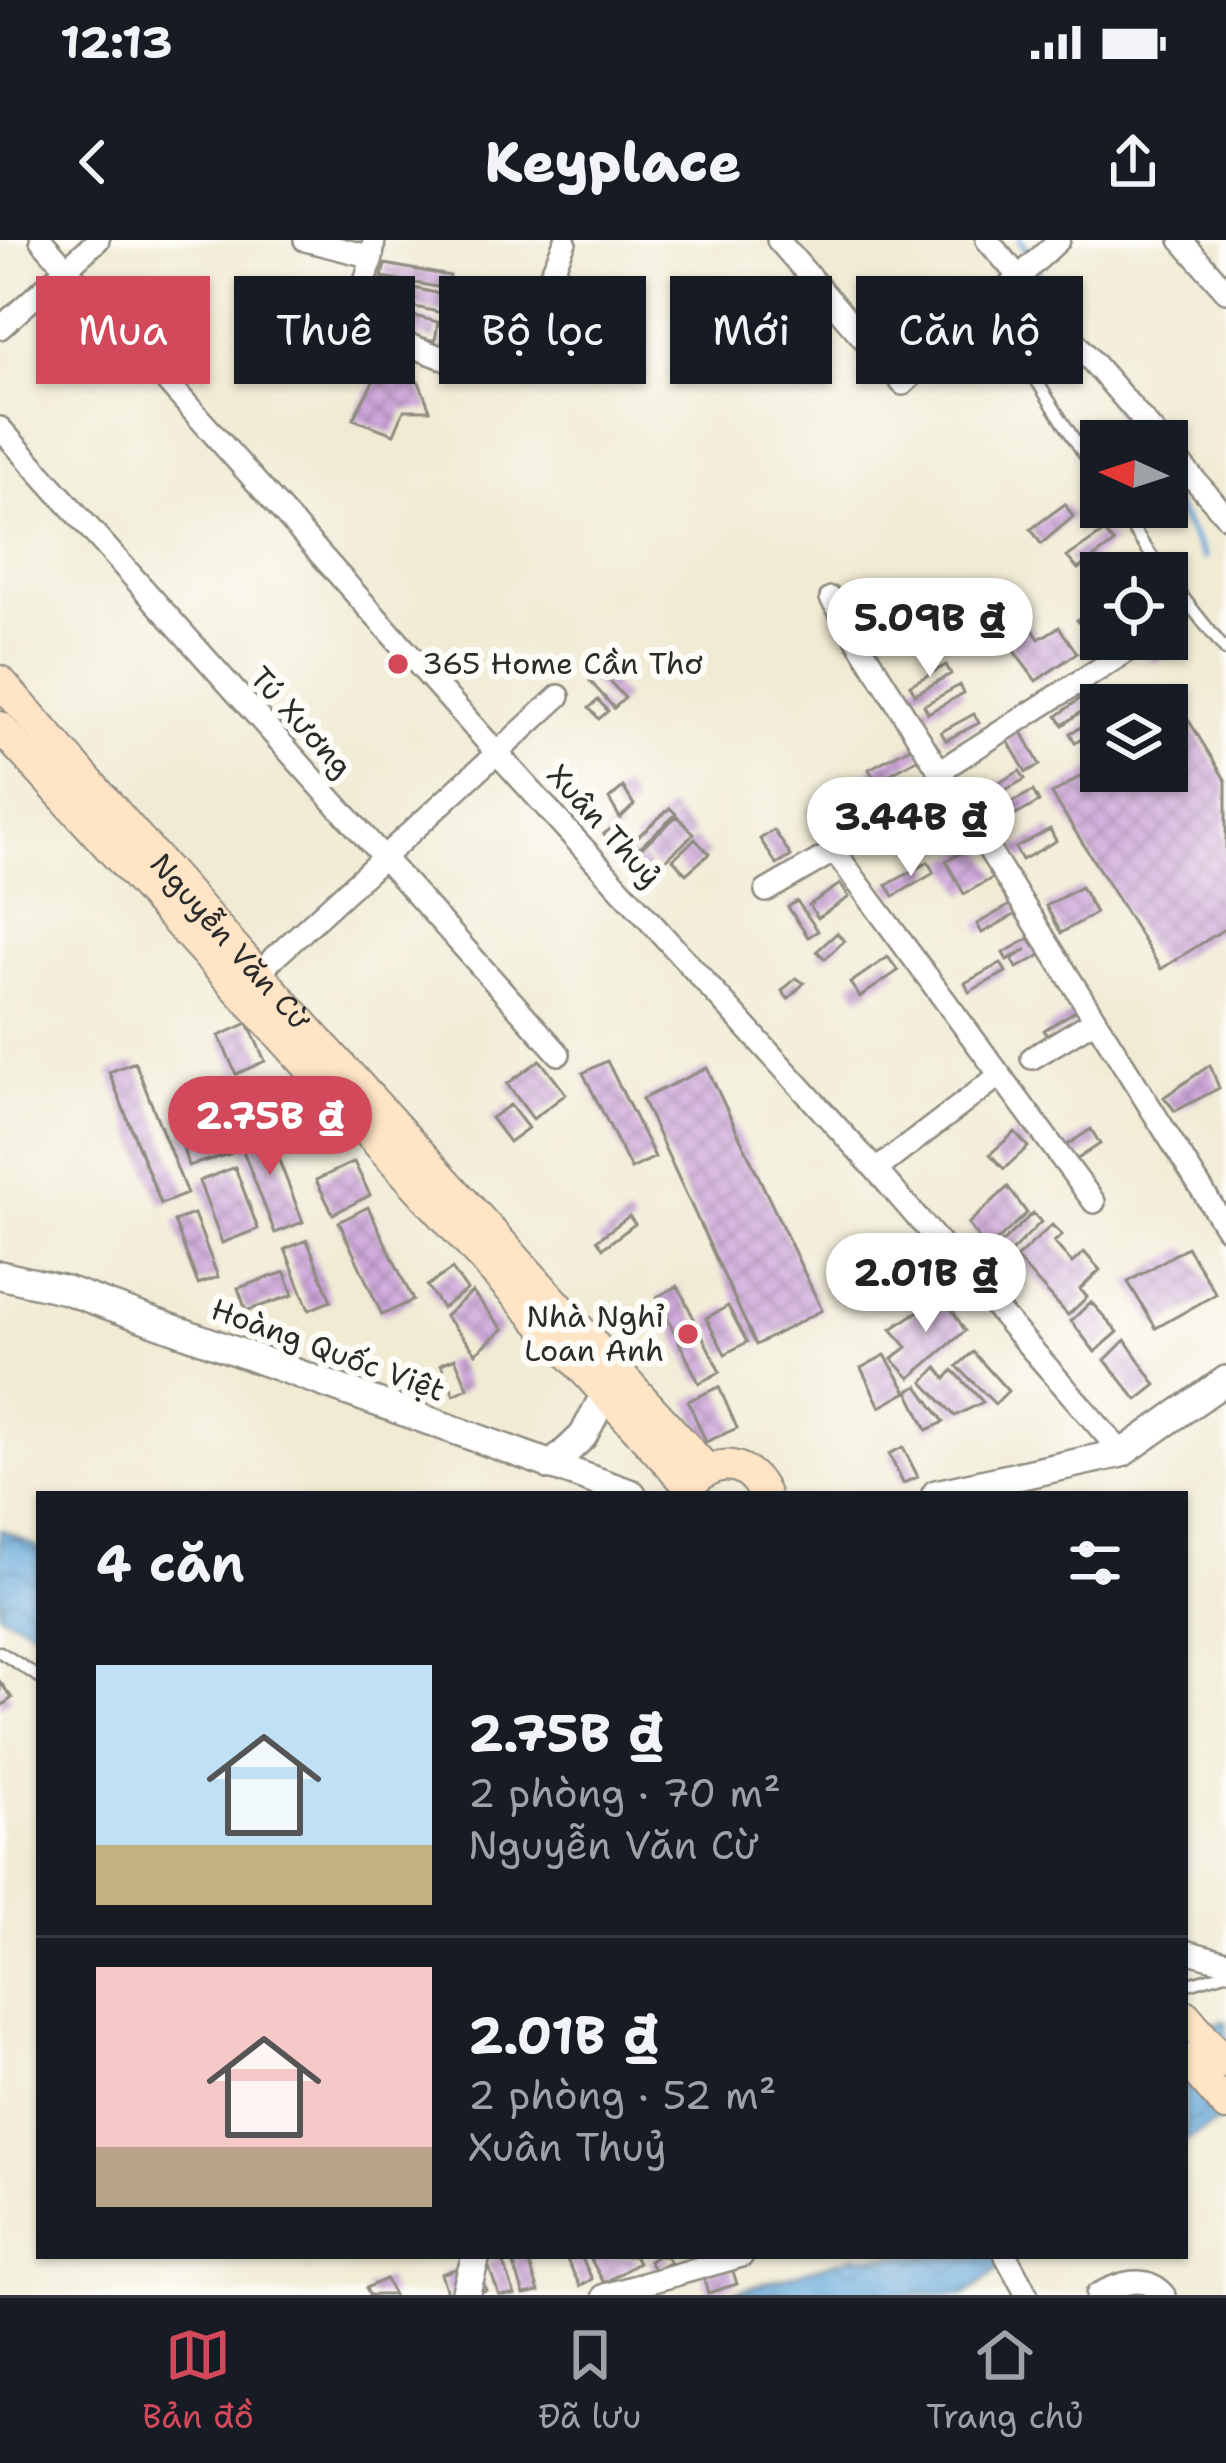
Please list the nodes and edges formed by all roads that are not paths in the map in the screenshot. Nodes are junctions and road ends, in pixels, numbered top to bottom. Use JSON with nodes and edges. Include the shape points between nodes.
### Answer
{"nodes":[{"id":1,"x":41,"y":240,"type":"edge"},
{"id":2,"x":98,"y":240,"type":"edge"},
{"id":3,"x":305,"y":240,"type":"edge"},
{"id":4,"x":563,"y":240,"type":"edge"},
{"id":5,"x":778,"y":240,"type":"edge"},
{"id":6,"x":987,"y":240,"type":"edge"},
{"id":7,"x":1059,"y":240,"type":"edge"},
{"id":8,"x":1180,"y":240,"type":"edge"},
{"id":9,"x":373,"y":249,"type":"edge"},
{"id":10,"x":66,"y":269,"type":"junction"},
{"id":11,"x":1018,"y":276,"type":"edge"},
{"id":12,"x":1020,"y":276,"type":"edge"},
{"id":13,"x":1226,"y":291,"type":"edge"},
{"id":14,"x":0,"y":328,"type":"edge"},
{"id":15,"x":856,"y":330,"type":"edge"},
{"id":16,"x":1083,"y":351,"type":"edge"},
{"id":17,"x":1038,"y":384,"type":"edge"},
{"id":18,"x":1143,"y":420,"type":"edge"},
{"id":19,"x":0,"y":428,"type":"edge"},
{"id":20,"x":1080,"y":449,"type":"edge"},
{"id":21,"x":1188,"y":472,"type":"edge"},
{"id":22,"x":1226,"y":516,"type":"edge"},
{"id":23,"x":831,"y":598,"type":"dead end"},
{"id":24,"x":1188,"y":602,"type":"edge"},
{"id":25,"x":1226,"y":650,"type":"edge"},
{"id":26,"x":1113,"y":660,"type":"edge"},
{"id":27,"x":0,"y":681,"type":"edge"},
{"id":28,"x":559,"y":696,"type":"dead end"},
{"id":29,"x":0,"y":727,"type":"edge"},
{"id":30,"x":497,"y":753,"type":"junction"},
{"id":31,"x":938,"y":772,"type":"junction"},
{"id":32,"x":903,"y":811,"type":"dead end"},
{"id":33,"x":835,"y":852,"type":"junction"},
{"id":34,"x":382,"y":859,"type":"junction"},
{"id":35,"x":766,"y":891,"type":"dead end"},
{"id":36,"x":248,"y":982,"type":"junction"},
{"id":37,"x":1095,"y":1020,"type":"junction"},
{"id":38,"x":559,"y":1054,"type":"dead end"},
{"id":39,"x":1032,"y":1058,"type":"dead end"},
{"id":40,"x":1000,"y":1076,"type":"junction"},
{"id":41,"x":876,"y":1170,"type":"junction"},
{"id":42,"x":1094,"y":1202,"type":"dead end"},
{"id":43,"x":1226,"y":1228,"type":"edge"},
{"id":44,"x":0,"y":1275,"type":"edge"},
{"id":45,"x":1226,"y":1380,"type":"edge"},
{"id":46,"x":605,"y":1394,"type":"junction"},
{"id":47,"x":1122,"y":1453,"type":"junction"},
{"id":48,"x":551,"y":1466,"type":"junction"},
{"id":49,"x":695,"y":1483,"type":"edge"},
{"id":50,"x":623,"y":1491,"type":"edge"},
{"id":51,"x":762,"y":1491,"type":"edge"},
{"id":52,"x":950,"y":1491,"type":"edge"},
{"id":53,"x":0,"y":1652,"type":"edge"},
{"id":54,"x":36,"y":1675,"type":"edge"},
{"id":55,"x":1188,"y":1953,"type":"edge"},
{"id":56,"x":1226,"y":1962,"type":"edge"},
{"id":57,"x":1226,"y":1973,"type":"edge"},
{"id":58,"x":1188,"y":1984,"type":"edge"},
{"id":59,"x":1188,"y":2019,"type":"edge"},
{"id":60,"x":1188,"y":2061,"type":"edge"},
{"id":61,"x":1226,"y":2063,"type":"edge"},
{"id":62,"x":1226,"y":2105,"type":"edge"},
{"id":63,"x":475,"y":2259,"type":"edge"},
{"id":64,"x":731,"y":2259,"type":"edge"},
{"id":65,"x":1008,"y":2259,"type":"edge"},
{"id":66,"x":465,"y":2295,"type":"edge"},
{"id":67,"x":604,"y":2295,"type":"edge"},
{"id":68,"x":1027,"y":2295,"type":"edge"},
{"id":69,"x":1097,"y":2295,"type":"edge"},
{"id":70,"x":1165,"y":2295,"type":"edge"}],
"edges":[{"from":1,"to":10,"type":"street","name":"Xuân Thuỷ"},
{"from":2,"to":10,"type":"street"},
{"from":3,"to":9,"type":"street"},
{"from":4,"to":9,"type":"street","via":[[518,330],[472,369],[359,326]]},
{"from":5,"to":15,"type":"street"},
{"from":6,"to":11,"type":"street"},
{"from":7,"to":12,"type":"street"},
{"from":8,"to":13,"type":"street"},
{"from":10,"to":14,"type":"street"},
{"from":10,"to":30,"type":"street","name":"Xuân Thuỷ"},
{"from":16,"to":18,"type":"street"},
{"from":17,"to":20,"type":"lane"},
{"from":19,"to":34,"type":"street","name":"Tú Xương"},
{"from":21,"to":22,"type":"street"},
{"from":23,"to":31,"type":"street"},
{"from":24,"to":25,"type":"lane"},
{"from":26,"to":31,"type":"street"},
{"from":27,"to":36,"type":"main road","name":"Nguyễn Văn Cừ"},
{"from":28,"to":30,"type":"street"},
{"from":29,"to":36,"type":"main road","name":"Nguyễn Văn Cừ"},
{"from":30,"to":34,"type":"street"},
{"from":30,"to":41,"type":"street","name":"Xuân Thuỷ"},
{"from":31,"to":37,"type":"street"},
{"from":32,"to":33,"type":"street"},
{"from":33,"to":35,"type":"street"},
{"from":33,"to":40,"type":"street"},
{"from":34,"to":36,"type":"street"},
{"from":34,"to":38,"type":"street","name":"Tú Xương"},
{"from":36,"to":46,"type":"main road","name":"Nguyễn Văn Cừ"},
{"from":36,"to":49,"type":"main road","name":"Nguyễn Văn Cừ"},
{"from":37,"to":39,"type":"street"},
{"from":37,"to":43,"type":"street"},
{"from":40,"to":41,"type":"street"},
{"from":40,"to":42,"type":"street"},
{"from":41,"to":47,"type":"street","name":"Xuân Thuỷ"},
{"from":44,"to":48,"type":"street","name":"Hoàng Quốc Việt","via":[[66,1290]]},
{"from":45,"to":47,"type":"street"},
{"from":46,"to":48,"type":"street","via":[[583,1436]]},
{"from":46,"to":49,"type":"main road","name":"Nguyễn Văn Cừ"},
{"from":47,"to":52,"type":"street"},
{"from":48,"to":50,"type":"street","name":"Hoàng Quốc Việt"},
{"from":49,"to":51,"type":"main road","via":[[721,1465],[747,1470]]},
{"from":53,"to":54,"type":"lane"},
{"from":55,"to":56,"type":"street"},
{"from":57,"to":58,"type":"lane"},
{"from":59,"to":61,"type":"main road"},
{"from":60,"to":62,"type":"main road"},
{"from":63,"to":66,"type":"street"},
{"from":64,"to":67,"type":"street"},
{"from":65,"to":68,"type":"street"},
{"from":69,"to":70,"type":"street","via":[[1139,2280]]}]}
